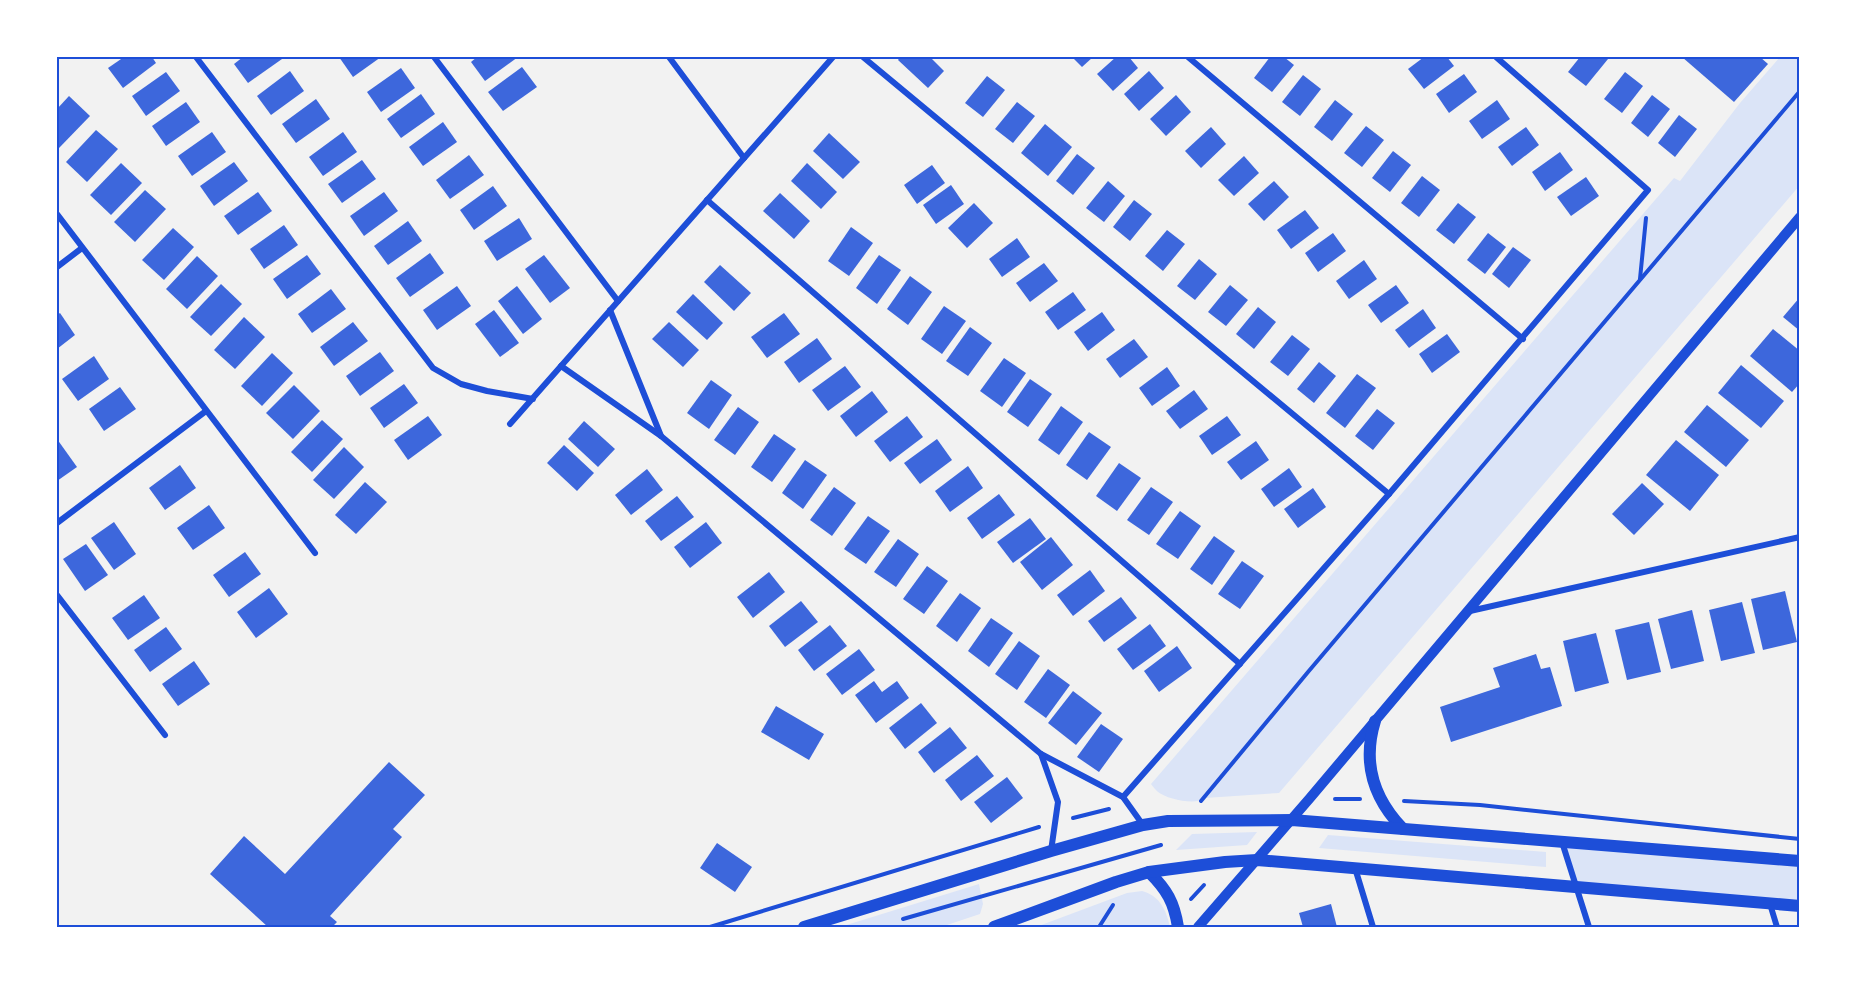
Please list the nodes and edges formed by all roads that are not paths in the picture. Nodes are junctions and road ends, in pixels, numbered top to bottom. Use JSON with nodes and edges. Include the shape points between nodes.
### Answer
{"nodes":[{"id":1,"x":196,"y":57,"type":"edge"},
{"id":2,"x":434,"y":57,"type":"edge"},
{"id":3,"x":669,"y":57,"type":"edge"},
{"id":4,"x":833,"y":57,"type":"edge"},
{"id":5,"x":863,"y":57,"type":"edge"},
{"id":6,"x":1188,"y":57,"type":"edge"},
{"id":7,"x":1496,"y":57,"type":"edge"},
{"id":8,"x":744,"y":158,"type":"junction"},
{"id":9,"x":707,"y":200,"type":"junction"},
{"id":10,"x":57,"y":214,"type":"edge"},
{"id":11,"x":1800,"y":217,"type":"edge"},
{"id":12,"x":82,"y":248,"type":"junction"},
{"id":13,"x":57,"y":267,"type":"edge"},
{"id":14,"x":618,"y":301,"type":"junction"},
{"id":15,"x":610,"y":310,"type":"junction"},
{"id":16,"x":1523,"y":339,"type":"junction"},
{"id":17,"x":561,"y":366,"type":"junction"},
{"id":18,"x":533,"y":399,"type":"junction"},
{"id":19,"x":206,"y":411,"type":"junction"},
{"id":20,"x":510,"y":424,"type":"dead end"},
{"id":21,"x":661,"y":436,"type":"junction"},
{"id":22,"x":1389,"y":494,"type":"junction"},
{"id":23,"x":57,"y":523,"type":"edge"},
{"id":24,"x":1800,"y":537,"type":"edge"},
{"id":25,"x":315,"y":553,"type":"dead end"},
{"id":26,"x":57,"y":595,"type":"edge"},
{"id":27,"x":1466,"y":612,"type":"junction"},
{"id":28,"x":1240,"y":664,"type":"junction"},
{"id":29,"x":1375,"y":721,"type":"junction"},
{"id":30,"x":165,"y":735,"type":"dead end"},
{"id":31,"x":1041,"y":754,"type":"junction"},
{"id":32,"x":1123,"y":797,"type":"junction"},
{"id":33,"x":1292,"y":820,"type":"junction"},
{"id":34,"x":1143,"y":825,"type":"junction"},
{"id":35,"x":1403,"y":829,"type":"junction"},
{"id":36,"x":1562,"y":842,"type":"junction"},
{"id":37,"x":1051,"y":851,"type":"junction"},
{"id":38,"x":1257,"y":860,"type":"junction"},
{"id":39,"x":1800,"y":861,"type":"edge"},
{"id":40,"x":1355,"y":868,"type":"junction"},
{"id":41,"x":1149,"y":872,"type":"junction"},
{"id":42,"x":1577,"y":887,"type":"junction"},
{"id":43,"x":1770,"y":903,"type":"junction"},
{"id":44,"x":1800,"y":906,"type":"edge"},
{"id":45,"x":804,"y":927,"type":"edge"},
{"id":46,"x":994,"y":927,"type":"edge"},
{"id":47,"x":1178,"y":927,"type":"edge"},
{"id":48,"x":1198,"y":927,"type":"edge"},
{"id":49,"x":1373,"y":927,"type":"edge"},
{"id":50,"x":1589,"y":927,"type":"edge"},
{"id":51,"x":1777,"y":927,"type":"edge"}],
"edges":[{"from":1,"to":18,"type":"street","via":[[433,368],[460,384]]},
{"from":2,"to":14,"type":"street"},
{"from":3,"to":8,"type":"street"},
{"from":4,"to":8,"type":"street"},
{"from":5,"to":22,"type":"street"},
{"from":6,"to":16,"type":"street"},
{"from":7,"to":16,"type":"street","via":[[1648,190]]},
{"from":8,"to":9,"type":"street"},
{"from":9,"to":14,"type":"street"},
{"from":9,"to":28,"type":"street"},
{"from":10,"to":12,"type":"street"},
{"from":11,"to":27,"type":"street"},
{"from":12,"to":13,"type":"street"},
{"from":12,"to":19,"type":"street"},
{"from":14,"to":15,"type":"street"},
{"from":15,"to":17,"type":"street"},
{"from":15,"to":21,"type":"street"},
{"from":16,"to":22,"type":"street"},
{"from":17,"to":18,"type":"street"},
{"from":17,"to":21,"type":"street"},
{"from":18,"to":20,"type":"street"},
{"from":19,"to":23,"type":"street"},
{"from":19,"to":25,"type":"street"},
{"from":21,"to":31,"type":"street"},
{"from":22,"to":28,"type":"street"},
{"from":24,"to":27,"type":"street"},
{"from":26,"to":30,"type":"street"},
{"from":27,"to":29,"type":"street"},
{"from":28,"to":32,"type":"street"},
{"from":29,"to":33,"type":"street"},
{"from":29,"to":35,"type":"main road","via":[[1369,763],[1374,785]]},
{"from":31,"to":32,"type":"street"},
{"from":31,"to":37,"type":"street","via":[[1058,802]]},
{"from":32,"to":34,"type":"street"},
{"from":33,"to":34,"type":"main road","via":[[1185,820]]},
{"from":33,"to":35,"type":"main road"},
{"from":33,"to":38,"type":"street"},
{"from":34,"to":37,"type":"main road"},
{"from":35,"to":36,"type":"main road"},
{"from":36,"to":39,"type":"main road"},
{"from":36,"to":42,"type":"street"},
{"from":37,"to":45,"type":"main road"},
{"from":38,"to":40,"type":"main road"},
{"from":38,"to":41,"type":"main road"},
{"from":38,"to":48,"type":"street"},
{"from":40,"to":42,"type":"main road"},
{"from":40,"to":49,"type":"street"},
{"from":41,"to":46,"type":"main road"},
{"from":41,"to":47,"type":"main road","via":[[1167,892]]},
{"from":42,"to":43,"type":"main road"},
{"from":42,"to":50,"type":"street"},
{"from":43,"to":44,"type":"main road"},
{"from":43,"to":51,"type":"street"}]}
